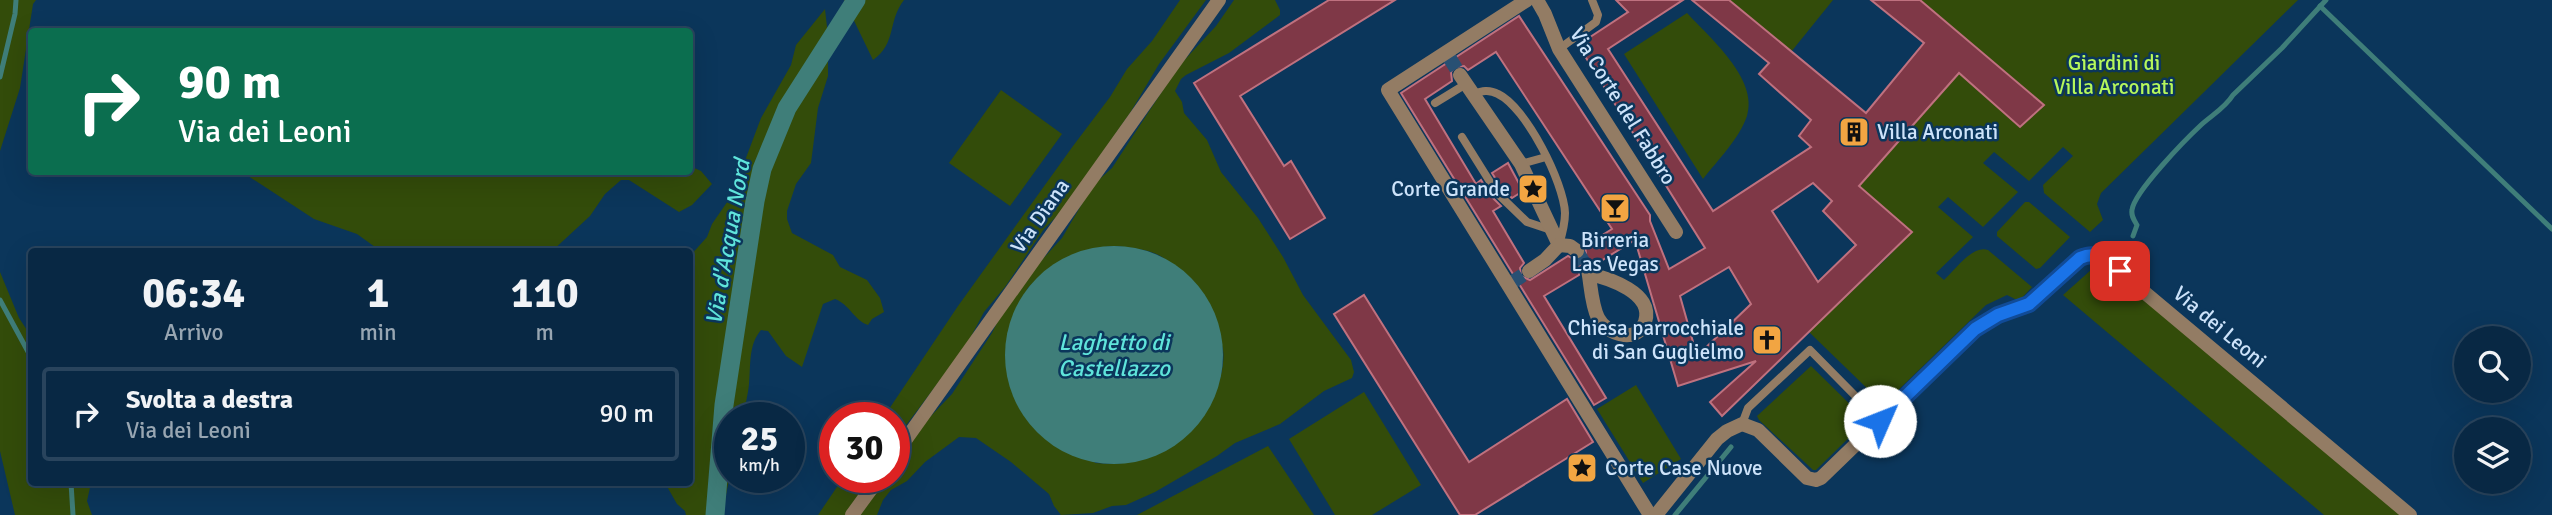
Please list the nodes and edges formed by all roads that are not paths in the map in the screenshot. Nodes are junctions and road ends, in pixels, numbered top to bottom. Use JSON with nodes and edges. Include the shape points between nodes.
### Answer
{"nodes":[{"id":1,"x":1219,"y":0,"type":"edge"},
{"id":2,"x":1527,"y":0,"type":"edge"},
{"id":3,"x":1537,"y":0,"type":"edge"},
{"id":4,"x":1592,"y":0,"type":"edge"},
{"id":5,"x":1559,"y":49,"type":"junction"},
{"id":6,"x":1466,"y":84,"type":"junction"},
{"id":7,"x":1435,"y":103,"type":"dead end"},
{"id":8,"x":1462,"y":136,"type":"dead end"},
{"id":9,"x":1546,"y":157,"type":"junction"},
{"id":10,"x":1521,"y":164,"type":"junction"},
{"id":11,"x":1551,"y":230,"type":"junction"},
{"id":12,"x":1676,"y":232,"type":"dead end"},
{"id":13,"x":1559,"y":245,"type":"junction"},
{"id":14,"x":1577,"y":251,"type":"tunnel mouth"},
{"id":15,"x":1529,"y":271,"type":"tunnel mouth"},
{"id":16,"x":1588,"y":272,"type":"joint"},
{"id":17,"x":1880,"y":421,"type":"junction"},
{"id":18,"x":1742,"y":424,"type":"junction"},
{"id":19,"x":910,"y":434,"type":"edge"},
{"id":20,"x":868,"y":493,"type":"edge"},
{"id":21,"x":852,"y":515,"type":"edge"},
{"id":22,"x":1650,"y":515,"type":"edge"},
{"id":23,"x":1656,"y":515,"type":"edge"},
{"id":24,"x":2410,"y":515,"type":"edge"}],
"edges":[{"from":1,"to":19,"type":"street","name":"Via Diana"},
{"from":2,"to":22,"type":"street","via":[[1388,90]]},
{"from":3,"to":5,"type":"street","name":"Via Corte del Fabbro"},
{"from":4,"to":5,"type":"lane","via":[[1596,22]]},
{"from":5,"to":12,"type":"street","name":"Via Corte del Fabbro"},
{"from":6,"to":7,"type":"lane"},
{"from":6,"to":9,"type":"lane","via":[[1508,100]]},
{"from":6,"to":10,"type":"street"},
{"from":8,"to":11,"type":"lane","via":[[1497,193],[1527,222]]},
{"from":9,"to":10,"type":"lane"},
{"from":9,"to":13,"type":"lane","via":[[1563,197]]},
{"from":10,"to":11,"type":"street"},
{"from":11,"to":13,"type":"street"},
{"from":13,"to":14,"type":"street"},
{"from":13,"to":15,"type":"street"},
{"from":16,"to":16,"type":"street","via":[[1597,317],[1608,331],[1621,335],[1642,327],[1645,310],[1633,292]]},
{"from":17,"to":18,"type":"street","name":"Via dei Leoni","via":[[1816,480],[1807,478],[1758,430]]},
{"from":17,"to":18,"type":"lane","via":[[1810,350],[1748,408]]},
{"from":17,"to":24,"type":"street","name":"Via dei Leoni","via":[[1983,323],[2029,304],[2073,263],[2095,254]]},
{"from":18,"to":23,"type":"street","via":[[1717,439]]},
{"from":20,"to":21,"type":"street"}]}
